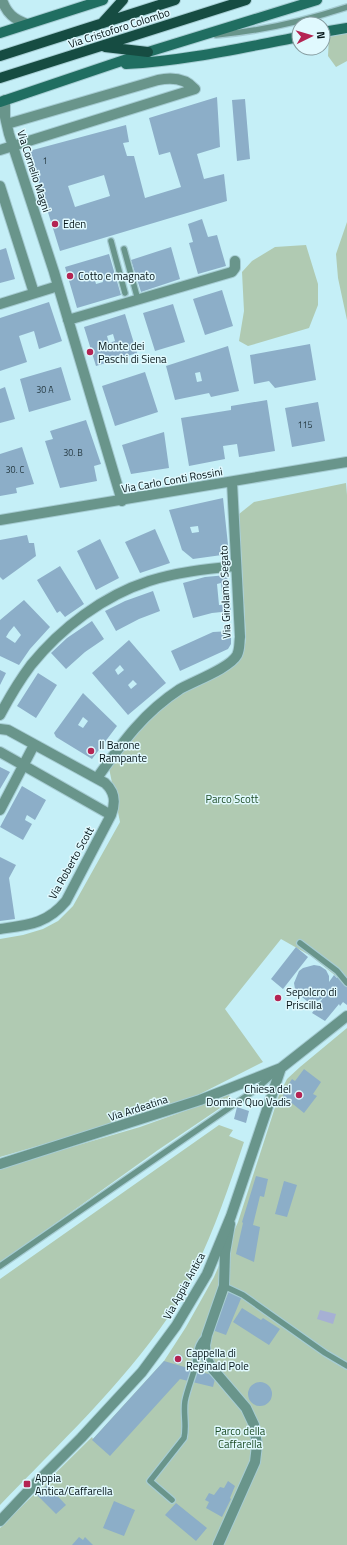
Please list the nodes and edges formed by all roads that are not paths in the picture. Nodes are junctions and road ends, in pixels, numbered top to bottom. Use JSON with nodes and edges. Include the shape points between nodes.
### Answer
{"nodes":[{"id":1,"x":2,"y":0,"type":"edge"},
{"id":2,"x":103,"y":0,"type":"edge"},
{"id":3,"x":123,"y":0,"type":"edge"},
{"id":4,"x":175,"y":0,"type":"edge"},
{"id":5,"x":246,"y":0,"type":"edge"},
{"id":6,"x":317,"y":0,"type":"edge"},
{"id":7,"x":347,"y":7,"type":"edge"},
{"id":8,"x":101,"y":23,"type":"junction"},
{"id":9,"x":28,"y":24,"type":"junction"},
{"id":10,"x":347,"y":28,"type":"edge"},
{"id":11,"x":331,"y":31,"type":"edge"},
{"id":12,"x":0,"y":33,"type":"edge"},
{"id":13,"x":206,"y":35,"type":"junction"},
{"id":14,"x":291,"y":38,"type":"edge"},
{"id":15,"x":101,"y":46,"type":"junction"},
{"id":16,"x":148,"y":52,"type":"junction"},
{"id":17,"x":0,"y":56,"type":"edge"},
{"id":18,"x":112,"y":64,"type":"junction"},
{"id":19,"x":0,"y":78,"type":"edge"},
{"id":20,"x":2,"y":101,"type":"edge"},
{"id":21,"x":7,"y":124,"type":"junction"},
{"id":22,"x":14,"y":146,"type":"junction"},
{"id":23,"x":0,"y":150,"type":"edge"},
{"id":24,"x":0,"y":186,"type":"edge"},
{"id":25,"x":111,"y":241,"type":"dead end"},
{"id":26,"x":124,"y":249,"type":"dead end"},
{"id":27,"x":235,"y":261,"type":"dead end"},
{"id":28,"x":58,"y":286,"type":"junction"},
{"id":29,"x":34,"y":293,"type":"junction"},
{"id":30,"x":125,"y":294,"type":"dead end"},
{"id":31,"x":138,"y":300,"type":"junction"},
{"id":32,"x":0,"y":304,"type":"edge"},
{"id":33,"x":68,"y":320,"type":"junction"},
{"id":34,"x":347,"y":462,"type":"edge"},
{"id":35,"x":232,"y":482,"type":"junction"},
{"id":36,"x":122,"y":501,"type":"junction"},
{"id":37,"x":0,"y":520,"type":"edge"},
{"id":38,"x":236,"y":566,"type":"junction"},
{"id":39,"x":0,"y":715,"type":"edge"},
{"id":40,"x":0,"y":729,"type":"edge"},
{"id":41,"x":34,"y":745,"type":"junction"},
{"id":42,"x":0,"y":752,"type":"edge"},
{"id":43,"x":24,"y":765,"type":"junction"},
{"id":44,"x":97,"y":778,"type":"junction"},
{"id":45,"x":0,"y":810,"type":"edge"},
{"id":46,"x":111,"y":814,"type":"junction"},
{"id":47,"x":0,"y":929,"type":"edge"},
{"id":48,"x":300,"y":943,"type":"dead end"},
{"id":49,"x":347,"y":982,"type":"edge"},
{"id":50,"x":347,"y":1016,"type":"edge"},
{"id":51,"x":281,"y":1068,"type":"junction"},
{"id":52,"x":0,"y":1164,"type":"edge"},
{"id":53,"x":231,"y":1216,"type":"junction"},
{"id":54,"x":0,"y":1266,"type":"edge"},
{"id":55,"x":224,"y":1286,"type":"junction"},
{"id":56,"x":207,"y":1335,"type":"junction"},
{"id":57,"x":347,"y":1366,"type":"edge"},
{"id":58,"x":172,"y":1500,"type":"dead end"},
{"id":59,"x":0,"y":1521,"type":"edge"},
{"id":60,"x":218,"y":1545,"type":"edge"}],
"edges":[{"from":1,"to":9,"type":"street","via":[[12,16]]},
{"from":2,"to":9,"type":"main road"},
{"from":3,"to":8,"type":"main road"},
{"from":4,"to":8,"type":"main road","name":"Via Cristoforo Colombo"},
{"from":5,"to":15,"type":"main road","name":"Via Cristoforo Colombo"},
{"from":6,"to":13,"type":"main road"},
{"from":7,"to":13,"type":"lane","via":[[272,28]]},
{"from":8,"to":17,"type":"main road","name":"Via Cristoforo Colombo"},
{"from":9,"to":12,"type":"main road"},
{"from":10,"to":11,"type":"main road"},
{"from":13,"to":16,"type":"main road"},
{"from":14,"to":18,"type":"main road","via":[[188,58]]},
{"from":15,"to":16,"type":"main road"},
{"from":15,"to":19,"type":"main road","name":"Via Cristoforo Colombo"},
{"from":16,"to":18,"type":"main road"},
{"from":18,"to":20,"type":"main road"},
{"from":20,"to":21,"type":"street","name":"Via Cornelio Magni"},
{"from":21,"to":22,"type":"street","name":"Via Cornelio Magni"},
{"from":21,"to":22,"type":"street","via":[[168,78],[181,80],[195,89]]},
{"from":22,"to":23,"type":"street"},
{"from":22,"to":28,"type":"street","name":"Via Cornelio Magni"},
{"from":24,"to":29,"type":"street"},
{"from":25,"to":30,"type":"lane"},
{"from":26,"to":31,"type":"lane"},
{"from":27,"to":31,"type":"street","via":[[232,272]]},
{"from":28,"to":29,"type":"street"},
{"from":28,"to":33,"type":"street","name":"Via Cornelio Magni"},
{"from":29,"to":32,"type":"street"},
{"from":31,"to":33,"type":"street"},
{"from":33,"to":36,"type":"street","name":"Via Cornelio Magni"},
{"from":34,"to":35,"type":"street","name":"Via Carlo Conti Rossini"},
{"from":35,"to":36,"type":"street","name":"Via Carlo Conti Rossini"},
{"from":35,"to":38,"type":"street","name":"Via Girolamo Segato"},
{"from":36,"to":37,"type":"street","name":"Via Carlo Conti Rossini"},
{"from":38,"to":39,"type":"street","via":[[149,582],[93,609],[69,626],[36,660],[14,689]]},
{"from":38,"to":44,"type":"street","name":"Via Girolamo Segato","via":[[240,637],[237,655],[229,663],[187,685],[161,703],[129,734]]},
{"from":40,"to":41,"type":"street","via":[[8,730]]},
{"from":41,"to":43,"type":"street"},
{"from":41,"to":44,"type":"street"},
{"from":42,"to":43,"type":"street"},
{"from":43,"to":45,"type":"street"},
{"from":43,"to":46,"type":"street"},
{"from":44,"to":46,"type":"street","via":[[109,787],[113,794],[114,806]]},
{"from":46,"to":47,"type":"street","name":"Via Roberto Scott","via":[[66,901],[58,910],[36,923]]},
{"from":48,"to":49,"type":"lane","via":[[337,971]]},
{"from":50,"to":51,"type":"street"},
{"from":51,"to":52,"type":"street","name":"Via Ardeatina","via":[[200,1100]]},
{"from":51,"to":53,"type":"street","name":"Via Appia Antica"},
{"from":51,"to":54,"type":"lane","via":[[249,1094]]},
{"from":53,"to":55,"type":"street","via":[[225,1254]]},
{"from":53,"to":59,"type":"street","name":"Via Appia Antica","via":[[206,1274],[168,1337],[137,1377]]},
{"from":55,"to":56,"type":"street"},
{"from":55,"to":57,"type":"lane","via":[[243,1295]]},
{"from":56,"to":58,"type":"lane","via":[[200,1342],[196,1352],[185,1401],[184,1438],[150,1481]]},
{"from":56,"to":60,"type":"street","via":[[206,1357],[211,1367],[246,1408],[254,1425],[257,1445],[255,1462]]}]}
